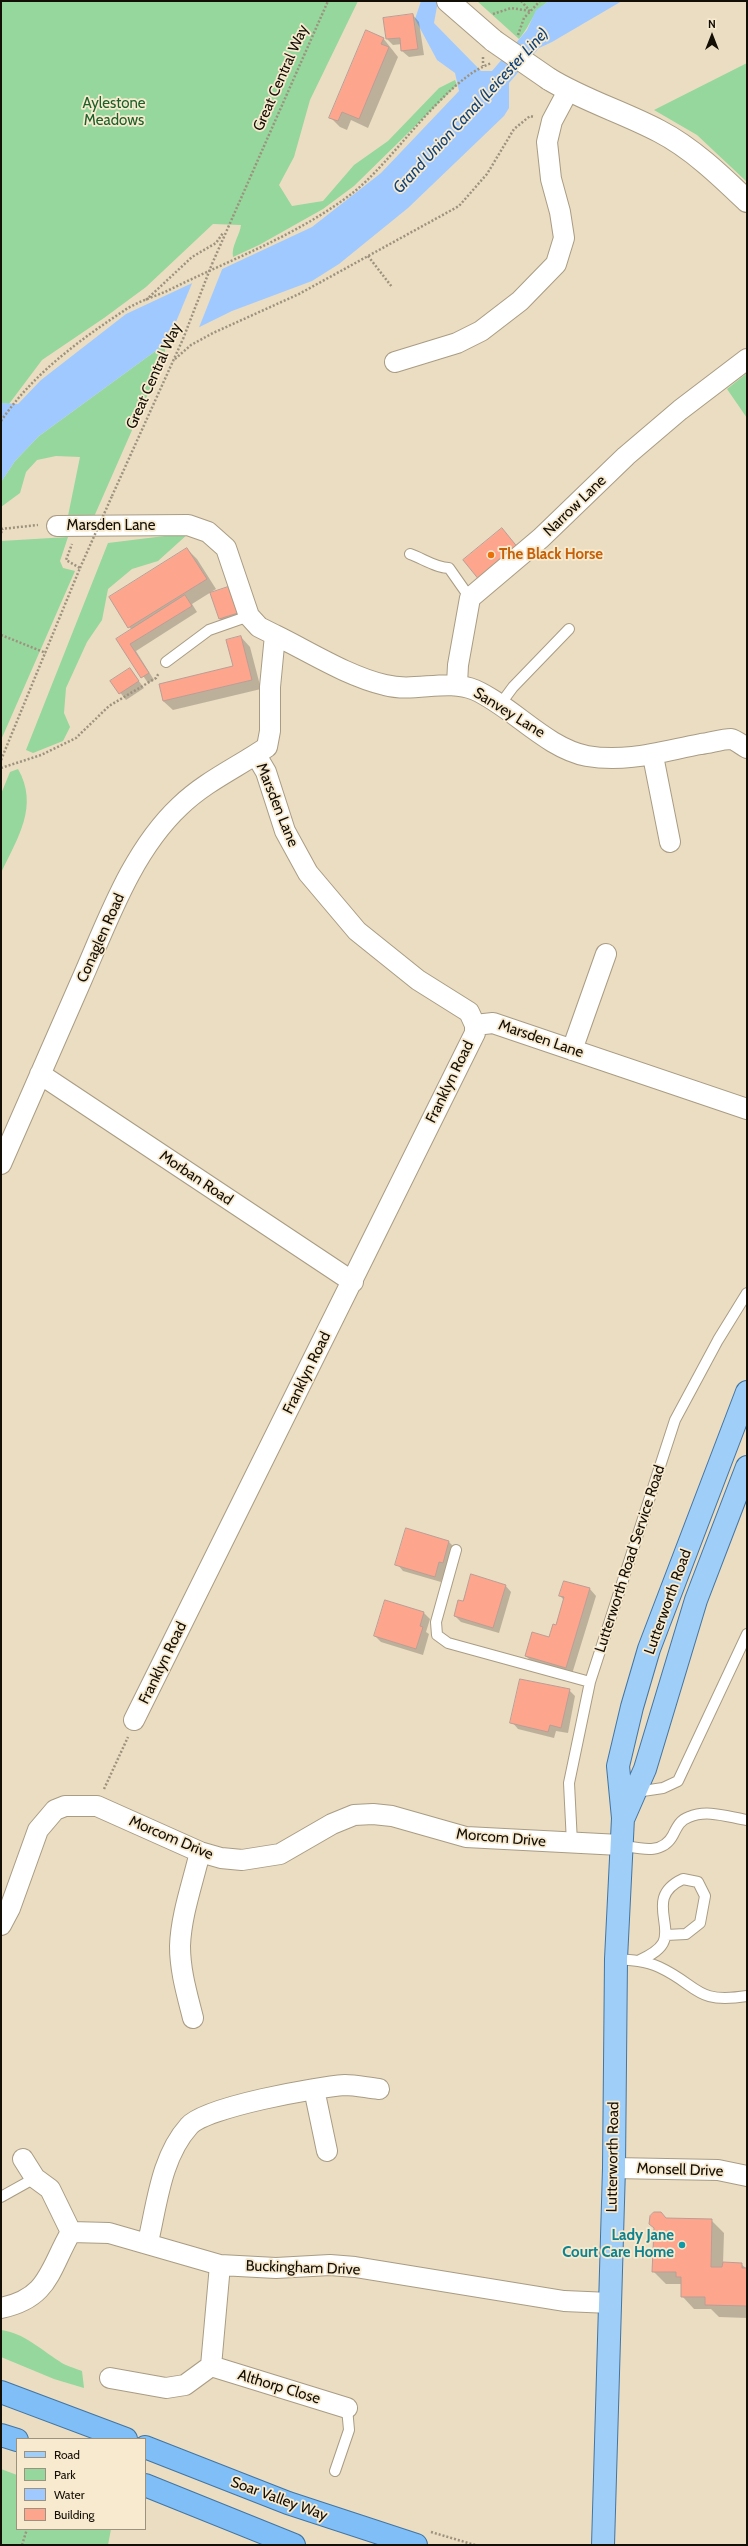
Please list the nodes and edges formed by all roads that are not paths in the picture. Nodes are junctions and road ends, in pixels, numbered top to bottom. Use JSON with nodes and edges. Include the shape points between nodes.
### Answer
{"nodes":[{"id":1,"x":448,"y":1,"type":"edge"},
{"id":2,"x":568,"y":91,"type":"junction"},
{"id":3,"x":747,"y":201,"type":"edge"},
{"id":4,"x":747,"y":359,"type":"edge"},
{"id":5,"x":395,"y":362,"type":"dead end"},
{"id":6,"x":57,"y":526,"type":"road end"},
{"id":7,"x":410,"y":554,"type":"dead end"},
{"id":8,"x":470,"y":598,"type":"junction"},
{"id":9,"x":249,"y":616,"type":"junction"},
{"id":10,"x":569,"y":629,"type":"dead end"},
{"id":11,"x":275,"y":635,"type":"junction"},
{"id":12,"x":166,"y":662,"type":"road end"},
{"id":13,"x":457,"y":684,"type":"junction"},
{"id":14,"x":499,"y":706,"type":"junction"},
{"id":15,"x":747,"y":748,"type":"edge"},
{"id":16,"x":256,"y":755,"type":"junction"},
{"id":17,"x":653,"y":756,"type":"junction"},
{"id":18,"x":670,"y":842,"type":"dead end"},
{"id":19,"x":606,"y":954,"type":"dead end"},
{"id":20,"x":475,"y":1025,"type":"junction"},
{"id":21,"x":572,"y":1050,"type":"junction"},
{"id":22,"x":40,"y":1074,"type":"junction"},
{"id":23,"x":747,"y":1110,"type":"edge"},
{"id":24,"x":1,"y":1164,"type":"edge"},
{"id":25,"x":353,"y":1282,"type":"junction"},
{"id":26,"x":747,"y":1293,"type":"edge"},
{"id":27,"x":747,"y":1392,"type":"edge"},
{"id":28,"x":747,"y":1467,"type":"edge"},
{"id":29,"x":456,"y":1550,"type":"dead end"},
{"id":30,"x":747,"y":1634,"type":"edge"},
{"id":31,"x":590,"y":1682,"type":"junction"},
{"id":32,"x":134,"y":1720,"type":"road end"},
{"id":33,"x":618,"y":1766,"type":"junction"},
{"id":34,"x":644,"y":1769,"type":"junction"},
{"id":35,"x":636,"y":1792,"type":"junction"},
{"id":36,"x":623,"y":1818,"type":"junction"},
{"id":37,"x":747,"y":1820,"type":"edge"},
{"id":38,"x":572,"y":1843,"type":"junction"},
{"id":39,"x":620,"y":1845,"type":"junction"},
{"id":40,"x":200,"y":1852,"type":"junction"},
{"id":41,"x":1,"y":1925,"type":"edge"},
{"id":42,"x":666,"y":1935,"type":"junction"},
{"id":43,"x":616,"y":1959,"type":"junction"},
{"id":44,"x":638,"y":1961,"type":"junction"},
{"id":45,"x":747,"y":1996,"type":"edge"},
{"id":46,"x":193,"y":2018,"type":"dead end"},
{"id":47,"x":314,"y":2089,"type":"junction"},
{"id":48,"x":378,"y":2089,"type":"dead end"},
{"id":49,"x":327,"y":2151,"type":"dead end"},
{"id":50,"x":23,"y":2159,"type":"dead end"},
{"id":51,"x":614,"y":2168,"type":"junction"},
{"id":52,"x":747,"y":2176,"type":"edge"},
{"id":53,"x":35,"y":2178,"type":"junction"},
{"id":54,"x":1,"y":2197,"type":"edge"},
{"id":55,"x":71,"y":2232,"type":"junction"},
{"id":56,"x":148,"y":2242,"type":"junction"},
{"id":57,"x":220,"y":2265,"type":"junction"},
{"id":58,"x":610,"y":2304,"type":"junction"},
{"id":59,"x":1,"y":2308,"type":"edge"},
{"id":60,"x":211,"y":2366,"type":"junction"},
{"id":61,"x":110,"y":2378,"type":"dead end"},
{"id":62,"x":1,"y":2392,"type":"edge"},
{"id":63,"x":347,"y":2408,"type":"joint"},
{"id":64,"x":1,"y":2435,"type":"edge"},
{"id":65,"x":123,"y":2438,"type":"edge"},
{"id":66,"x":16,"y":2440,"type":"edge"},
{"id":67,"x":146,"y":2447,"type":"edge"},
{"id":68,"x":335,"y":2471,"type":"dead end"},
{"id":69,"x":146,"y":2485,"type":"edge"},
{"id":70,"x":294,"y":2545,"type":"edge"},
{"id":71,"x":416,"y":2545,"type":"edge"},
{"id":72,"x":603,"y":2545,"type":"edge"}],
"edges":[{"from":1,"to":2,"type":"street","bridge":true,"via":[[494,41]]},
{"from":2,"to":3,"type":"street","via":[[660,131],[699,158]]},
{"from":2,"to":5,"type":"street","via":[[552,121],[547,142],[551,179],[564,238],[556,264],[520,301],[481,331],[457,343]]},
{"from":4,"to":8,"type":"street","name":"Narrow Lane","via":[[680,410],[626,456],[541,538]]},
{"from":6,"to":9,"type":"street","name":"Marsden Lane","via":[[188,525],[208,532],[226,548]]},
{"from":7,"to":8,"type":"lane","via":[[441,568],[449,568]]},
{"from":8,"to":13,"type":"street"},
{"from":9,"to":11,"type":"street","name":"Marsden Lane","via":[[259,627]]},
{"from":9,"to":12,"type":"lane","via":[[209,630]]},
{"from":10,"to":14,"type":"lane","via":[[513,687]]},
{"from":11,"to":13,"type":"street","name":"Sanvey Lane","via":[[363,678],[386,686],[413,688]]},
{"from":11,"to":16,"type":"street","name":"Marsden Lane","via":[[270,688],[269,742],[267,747]]},
{"from":13,"to":14,"type":"street","name":"Sanvey Lane","via":[[476,690]]},
{"from":14,"to":17,"type":"street","name":"Sanvey Lane","via":[[561,745],[586,756]]},
{"from":15,"to":17,"type":"street","name":"Sanvey Lane","via":[[732,739],[684,747]]},
{"from":16,"to":20,"type":"street","name":"Marsden Lane","via":[[266,772],[285,831],[308,873],[356,931],[418,980],[469,1012]]},
{"from":16,"to":22,"type":"street","name":"Conaglen Road","via":[[202,788],[180,806],[157,831],[128,878]]},
{"from":17,"to":18,"type":"street"},
{"from":19,"to":21,"type":"street"},
{"from":20,"to":21,"type":"street","name":"Marsden Lane","via":[[493,1023]]},
{"from":20,"to":25,"type":"street","name":"Franklyn Road","via":[[475,1032]]},
{"from":21,"to":23,"type":"street","name":"Marsden Lane"},
{"from":22,"to":24,"type":"street","name":"Conaglen Road"},
{"from":22,"to":25,"type":"street","name":"Morban Road"},
{"from":25,"to":32,"type":"street","name":"Franklyn Road"},
{"from":26,"to":31,"type":"lane","name":"Lutterworth Road Service Road","via":[[718,1340],[675,1420]]},
{"from":27,"to":33,"type":"main road","name":"Lutterworth Road","via":[[650,1649],[632,1707]]},
{"from":28,"to":34,"type":"main road","name":"Lutterworth Road","via":[[696,1600]]},
{"from":29,"to":31,"type":"lane","via":[[436,1622],[437,1635],[448,1643]]},
{"from":30,"to":35,"type":"lane","via":[[678,1781],[663,1788]]},
{"from":31,"to":38,"type":"lane","name":"Lutterworth Road Service Road","via":[[569,1783]]},
{"from":33,"to":34,"type":"main road"},
{"from":33,"to":36,"type":"main road","name":"Lutterworth Road"},
{"from":34,"to":35,"type":"main road","name":"Lutterworth Road"},
{"from":35,"to":36,"type":"main road","name":"Lutterworth Road"},
{"from":36,"to":39,"type":"main road","name":"Lutterworth Road"},
{"from":37,"to":39,"type":"lane","via":[[700,1814],[681,1821],[669,1842],[660,1848],[647,1850]]},
{"from":38,"to":39,"type":"street","name":"Morcom Drive"},
{"from":38,"to":40,"type":"street","name":"Morcom Drive","via":[[466,1837],[392,1816],[373,1814],[354,1815],[332,1824],[295,1847],[262,1859],[221,1858]]},
{"from":39,"to":43,"type":"main road","name":"Lutterworth Road"},
{"from":40,"to":41,"type":"street","name":"Morcom Drive","via":[[96,1806],[65,1806],[47,1817],[38,1830],[10,1908]]},
{"from":40,"to":46,"type":"street","via":[[185,1912],[180,1945],[183,1981]]},
{"from":42,"to":42,"type":"lane","via":[[661,1912],[670,1888],[683,1879],[698,1882],[705,1896],[700,1923],[686,1934]]},
{"from":42,"to":44,"type":"lane","via":[[662,1945]]},
{"from":43,"to":44,"type":"lane"},
{"from":43,"to":51,"type":"main road","name":"Lutterworth Road"},
{"from":44,"to":45,"type":"lane","via":[[659,1967],[694,1991],[711,1998]]},
{"from":47,"to":48,"type":"street","via":[[347,2085]]},
{"from":47,"to":49,"type":"street"},
{"from":47,"to":56,"type":"street","via":[[220,2109],[203,2115],[189,2125],[173,2150],[165,2171]]},
{"from":50,"to":53,"type":"street"},
{"from":51,"to":52,"type":"street","name":"Monsell Drive","via":[[718,2170]]},
{"from":51,"to":58,"type":"main road","name":"Lutterworth Road"},
{"from":53,"to":54,"type":"lane"},
{"from":53,"to":55,"type":"street","via":[[50,2189]]},
{"from":55,"to":56,"type":"street","name":"Buckingham Drive","via":[[109,2233]]},
{"from":55,"to":59,"type":"street","via":[[40,2290],[22,2304]]},
{"from":56,"to":57,"type":"street","name":"Buckingham Drive"},
{"from":57,"to":58,"type":"street","name":"Buckingham Drive","via":[[276,2268],[330,2265],[355,2267],[564,2301]]},
{"from":57,"to":60,"type":"street"},
{"from":58,"to":72,"type":"main road","name":"Lutterworth Road"},
{"from":60,"to":61,"type":"street","via":[[190,2382],[172,2387],[154,2388]]},
{"from":60,"to":63,"type":"street","name":"Althorp Close"},
{"from":62,"to":65,"type":"highway"},
{"from":63,"to":68,"type":"lane","via":[[349,2430]]},
{"from":64,"to":66,"type":"highway"},
{"from":67,"to":71,"type":"highway","name":"Soar Valley Way","via":[[295,2506]]},
{"from":69,"to":70,"type":"highway"}]}
